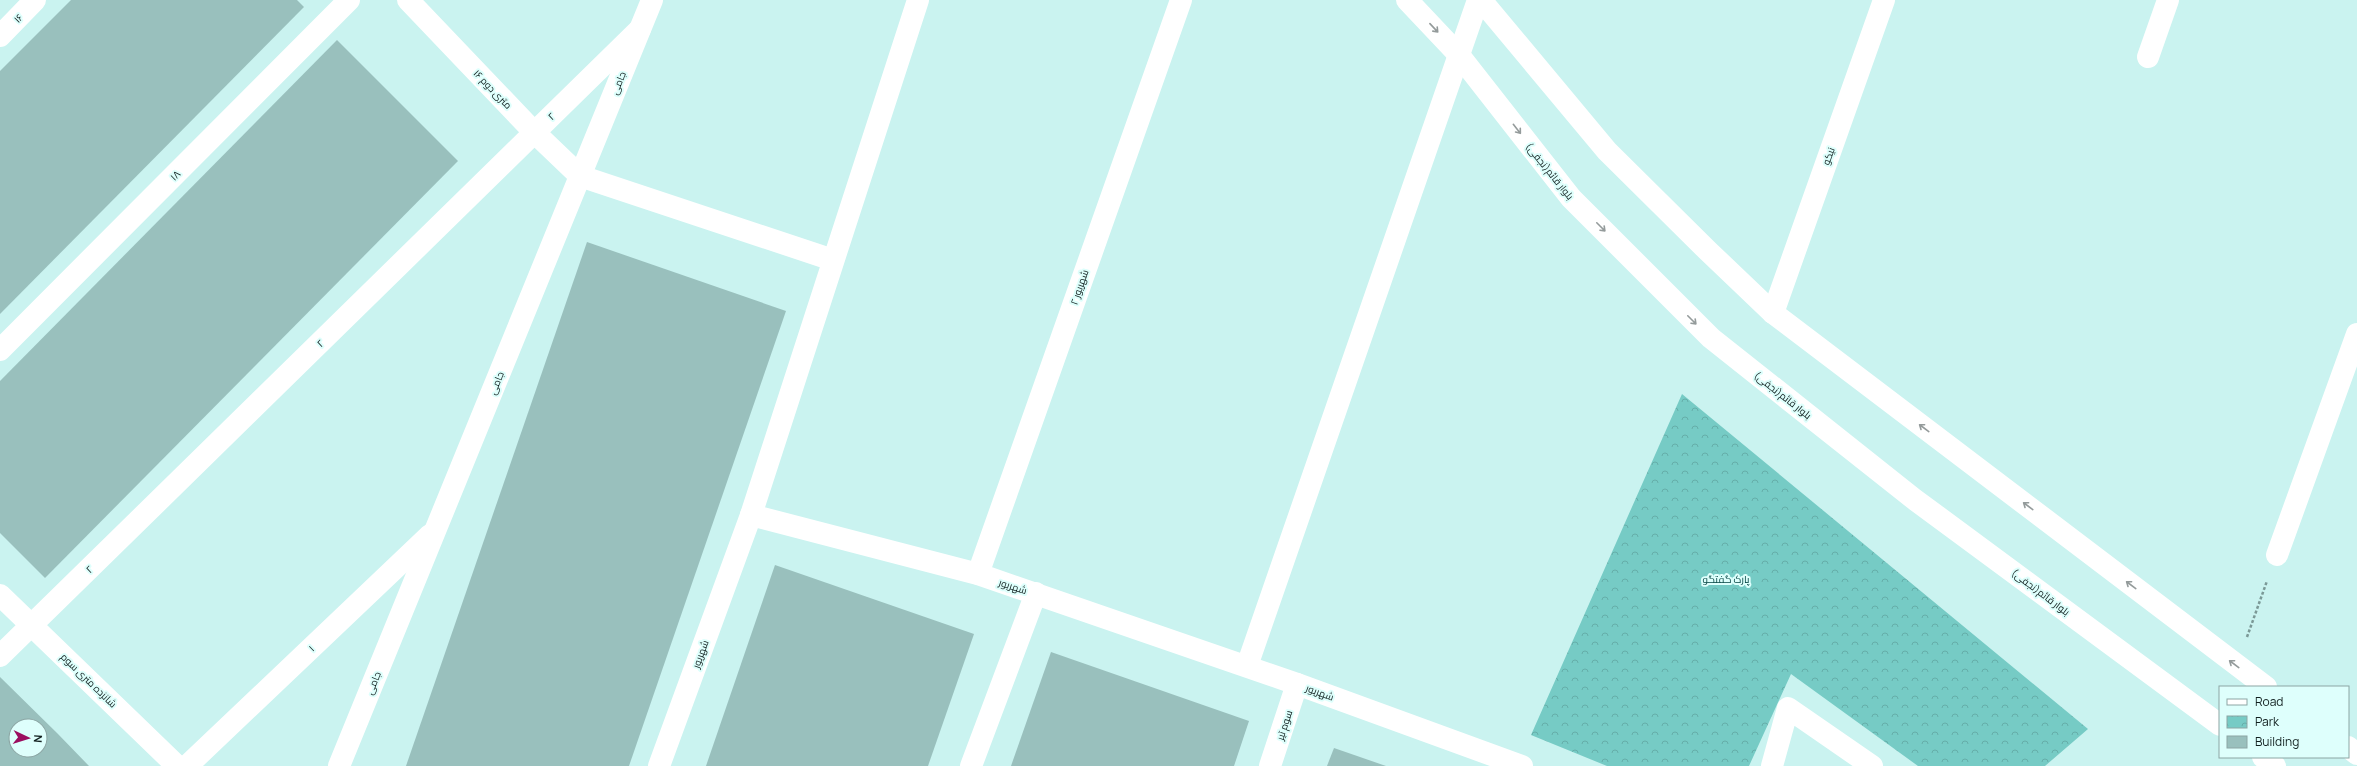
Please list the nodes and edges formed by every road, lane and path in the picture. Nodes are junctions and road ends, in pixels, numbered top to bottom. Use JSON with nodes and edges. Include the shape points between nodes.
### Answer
{"nodes":[{"id":1,"x":35,"y":0,"type":"edge"},
{"id":2,"x":350,"y":0,"type":"edge"},
{"id":3,"x":408,"y":0,"type":"edge"},
{"id":4,"x":652,"y":0,"type":"edge"},
{"id":5,"x":918,"y":0,"type":"edge"},
{"id":6,"x":1180,"y":0,"type":"edge"},
{"id":7,"x":1407,"y":0,"type":"edge"},
{"id":8,"x":1478,"y":0,"type":"edge"},
{"id":9,"x":1481,"y":0,"type":"edge"},
{"id":10,"x":1884,"y":0,"type":"edge"},
{"id":11,"x":2168,"y":0,"type":"edge"},
{"id":12,"x":640,"y":29,"type":"junction"},
{"id":13,"x":0,"y":36,"type":"edge"},
{"id":14,"x":1459,"y":56,"type":"junction"},
{"id":15,"x":2148,"y":57,"type":"dead end"},
{"id":16,"x":534,"y":132,"type":"junction"},
{"id":17,"x":580,"y":176,"type":"junction"},
{"id":18,"x":833,"y":260,"type":"junction"},
{"id":19,"x":1773,"y":313,"type":"junction"},
{"id":20,"x":2357,"y":334,"type":"edge"},
{"id":21,"x":0,"y":350,"type":"edge"},
{"id":22,"x":750,"y":515,"type":"junction"},
{"id":23,"x":435,"y":531,"type":"junction"},
{"id":24,"x":2277,"y":555,"type":"joint"},
{"id":25,"x":978,"y":574,"type":"junction"},
{"id":26,"x":1036,"y":593,"type":"junction"},
{"id":27,"x":0,"y":595,"type":"edge"},
{"id":28,"x":32,"y":625,"type":"junction"},
{"id":29,"x":0,"y":656,"type":"edge"},
{"id":30,"x":2236,"y":665,"type":"junction"},
{"id":31,"x":1247,"y":666,"type":"junction"},
{"id":32,"x":1297,"y":684,"type":"junction"},
{"id":33,"x":2265,"y":686,"type":"edge"},
{"id":34,"x":2219,"y":724,"type":"edge"},
{"id":35,"x":2349,"y":748,"type":"edge"},
{"id":36,"x":2357,"y":754,"type":"edge"},
{"id":37,"x":2264,"y":758,"type":"edge"},
{"id":38,"x":177,"y":766,"type":"edge"},
{"id":39,"x":188,"y":766,"type":"edge"},
{"id":40,"x":339,"y":766,"type":"edge"},
{"id":41,"x":659,"y":766,"type":"edge"},
{"id":42,"x":971,"y":766,"type":"edge"},
{"id":43,"x":1270,"y":766,"type":"edge"},
{"id":44,"x":1522,"y":766,"type":"edge"},
{"id":45,"x":1772,"y":766,"type":"edge"},
{"id":46,"x":1872,"y":766,"type":"edge"},
{"id":47,"x":2275,"y":766,"type":"edge"}],
"edges":[{"from":1,"to":13,"type":"street","name":"۱۶"},
{"from":2,"to":21,"type":"street","name":"۱۸"},
{"from":3,"to":16,"type":"street","name":"۱۶ متری دوم"},
{"from":4,"to":12,"type":"street","name":"جامی"},
{"from":5,"to":18,"type":"street"},
{"from":6,"to":25,"type":"street","name":"شهریور ۲"},
{"from":7,"to":14,"type":"street","name":"بلوار قائم(نجفی)","one_way":true},
{"from":8,"to":14,"type":"street"},
{"from":9,"to":19,"type":"street","via":[[1607,151]]},
{"from":10,"to":19,"type":"street","name":"نیکو"},
{"from":11,"to":15,"type":"street"},
{"from":12,"to":16,"type":"street","name":"۲"},
{"from":12,"to":17,"type":"street","name":"جامی"},
{"from":14,"to":31,"type":"street"},
{"from":14,"to":34,"type":"street","name":"بلوار قائم(نجفی)","one_way":true,"via":[[1571,198],[1711,338],[1914,499]]},
{"from":16,"to":17,"type":"street","name":"۱۶ متری دوم"},
{"from":16,"to":28,"type":"street","name":"۲"},
{"from":17,"to":18,"type":"street"},
{"from":17,"to":23,"type":"street","name":"جامی"},
{"from":18,"to":22,"type":"street"},
{"from":30,"to":19,"type":"street","one_way":true},
{"from":20,"to":24,"type":"street"},
{"from":22,"to":25,"type":"street","name":"شهریور"},
{"from":22,"to":41,"type":"street","name":"شهریور"},
{"from":23,"to":39,"type":"street","name":"۱"},
{"from":23,"to":40,"type":"street","name":"جامی"},
{"from":24,"to":30,"type":"path"},
{"from":25,"to":26,"type":"street","name":"شهریور"},
{"from":26,"to":31,"type":"street","name":"شهریور"},
{"from":26,"to":42,"type":"street"},
{"from":27,"to":28,"type":"street","name":"شانزده متری سوم"},
{"from":28,"to":29,"type":"street","name":"۲"},
{"from":28,"to":38,"type":"street","name":"شانزده متری سوم"},
{"from":30,"to":33,"type":"street"},
{"from":31,"to":32,"type":"street","name":"شهریور"},
{"from":32,"to":43,"type":"street","name":"سوم تیر"},
{"from":32,"to":44,"type":"street","name":"شهریور"},
{"from":35,"to":36,"type":"street"},
{"from":37,"to":47,"type":"street"},
{"from":45,"to":46,"type":"street","via":[[1788,708]]}]}
